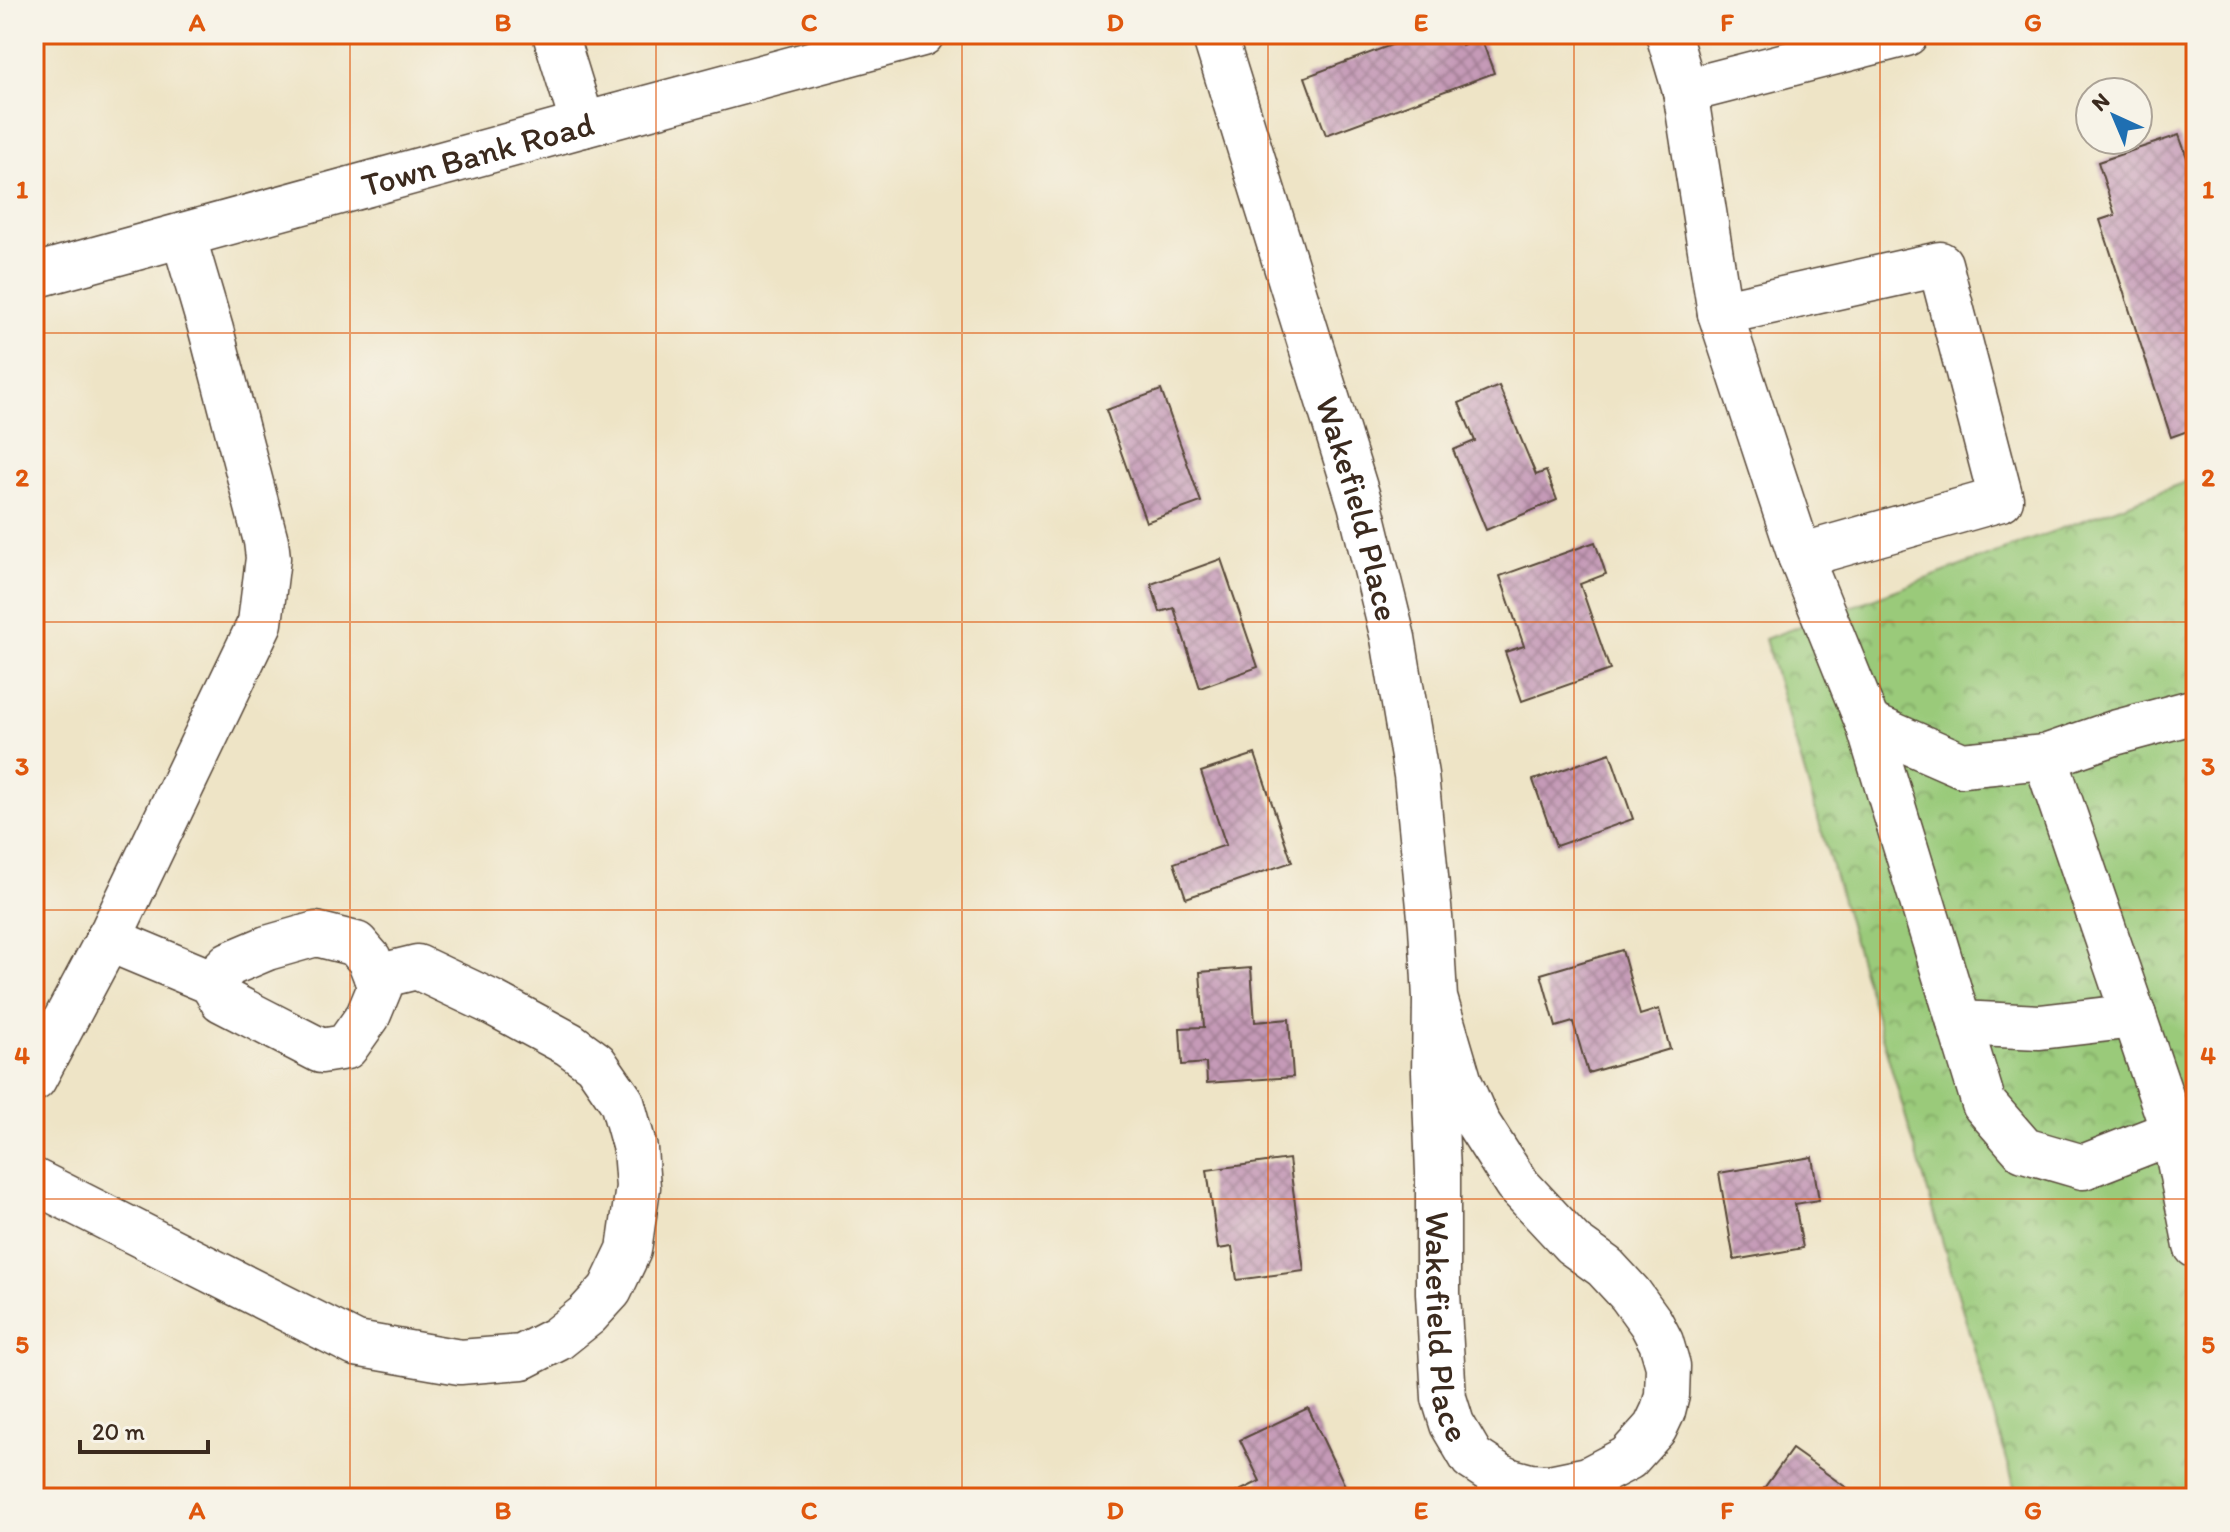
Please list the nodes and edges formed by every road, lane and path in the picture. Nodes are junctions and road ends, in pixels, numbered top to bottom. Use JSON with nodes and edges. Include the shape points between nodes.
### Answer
{"nodes":[{"id":1,"x":555,"y":34,"type":"edge"},
{"id":2,"x":922,"y":34,"type":"edge"},
{"id":3,"x":1214,"y":34,"type":"edge"},
{"id":4,"x":1668,"y":34,"type":"edge"},
{"id":5,"x":1906,"y":34,"type":"edge"},
{"id":6,"x":1685,"y":91,"type":"junction"},
{"id":7,"x":583,"y":125,"type":"junction"},
{"id":8,"x":183,"y":235,"type":"junction"},
{"id":9,"x":34,"y":276,"type":"edge"},
{"id":10,"x":1720,"y":313,"type":"junction"},
{"id":11,"x":1800,"y":556,"type":"junction"},
{"id":12,"x":2196,"y":711,"type":"edge"},
{"id":13,"x":1868,"y":724,"type":"junction"},
{"id":14,"x":2045,"y":757,"type":"junction"},
{"id":15,"x":108,"y":939,"type":"junction"},
{"id":16,"x":376,"y":977,"type":"junction"},
{"id":17,"x":211,"y":982,"type":"junction"},
{"id":18,"x":1435,"y":998,"type":"junction"},
{"id":19,"x":2134,"y":1016,"type":"junction"},
{"id":20,"x":1959,"y":1023,"type":"junction"},
{"id":21,"x":34,"y":1079,"type":"edge"},
{"id":22,"x":2185,"y":1127,"type":"edge"},
{"id":23,"x":34,"y":1181,"type":"edge"},
{"id":24,"x":2196,"y":1246,"type":"edge"}],
"edges":[{"from":1,"to":7,"type":"street"},
{"from":2,"to":7,"type":"street","name":"Town Bank Road"},
{"from":3,"to":18,"type":"street","name":"Wakefield Place","via":[[1360,504],[1393,638],[1416,775]]},
{"from":4,"to":6,"type":"street"},
{"from":5,"to":6,"type":"street"},
{"from":6,"to":10,"type":"street"},
{"from":7,"to":8,"type":"street","name":"Town Bank Road"},
{"from":8,"to":9,"type":"street","name":"Town Bank Road"},
{"from":8,"to":15,"type":"street","via":[[266,541],[265,587],[260,623]]},
{"from":10,"to":11,"type":"street"},
{"from":10,"to":11,"type":"street","via":[[1940,264],[2001,499]]},
{"from":11,"to":13,"type":"street"},
{"from":12,"to":14,"type":"street"},
{"from":13,"to":14,"type":"street","via":[[1962,765]]},
{"from":13,"to":20,"type":"street"},
{"from":14,"to":19,"type":"street"},
{"from":15,"to":17,"type":"street"},
{"from":15,"to":21,"type":"street"},
{"from":16,"to":17,"type":"street","via":[[356,944],[316,934],[229,964]]},
{"from":16,"to":17,"type":"street","via":[[380,987],[368,1016],[346,1047],[321,1051],[222,1000]]},
{"from":16,"to":23,"type":"street","via":[[417,967],[493,1003],[595,1063],[622,1102],[635,1149],[638,1187],[629,1250],[610,1290],[557,1339],[522,1357],[460,1362],[356,1344]]},
{"from":18,"to":18,"type":"street","name":"Wakefield Place","via":[[1438,1293],[1444,1398],[1452,1424],[1472,1458],[1511,1481],[1549,1487],[1588,1479],[1628,1458],[1655,1428],[1667,1395],[1668,1366],[1661,1342],[1630,1294],[1516,1183],[1477,1122]]},
{"from":19,"to":20,"type":"street","via":[[2040,1027]]},
{"from":19,"to":22,"type":"street"},
{"from":20,"to":22,"type":"street","via":[[1984,1104],[2024,1150],[2083,1167]]},
{"from":22,"to":24,"type":"street"}]}
